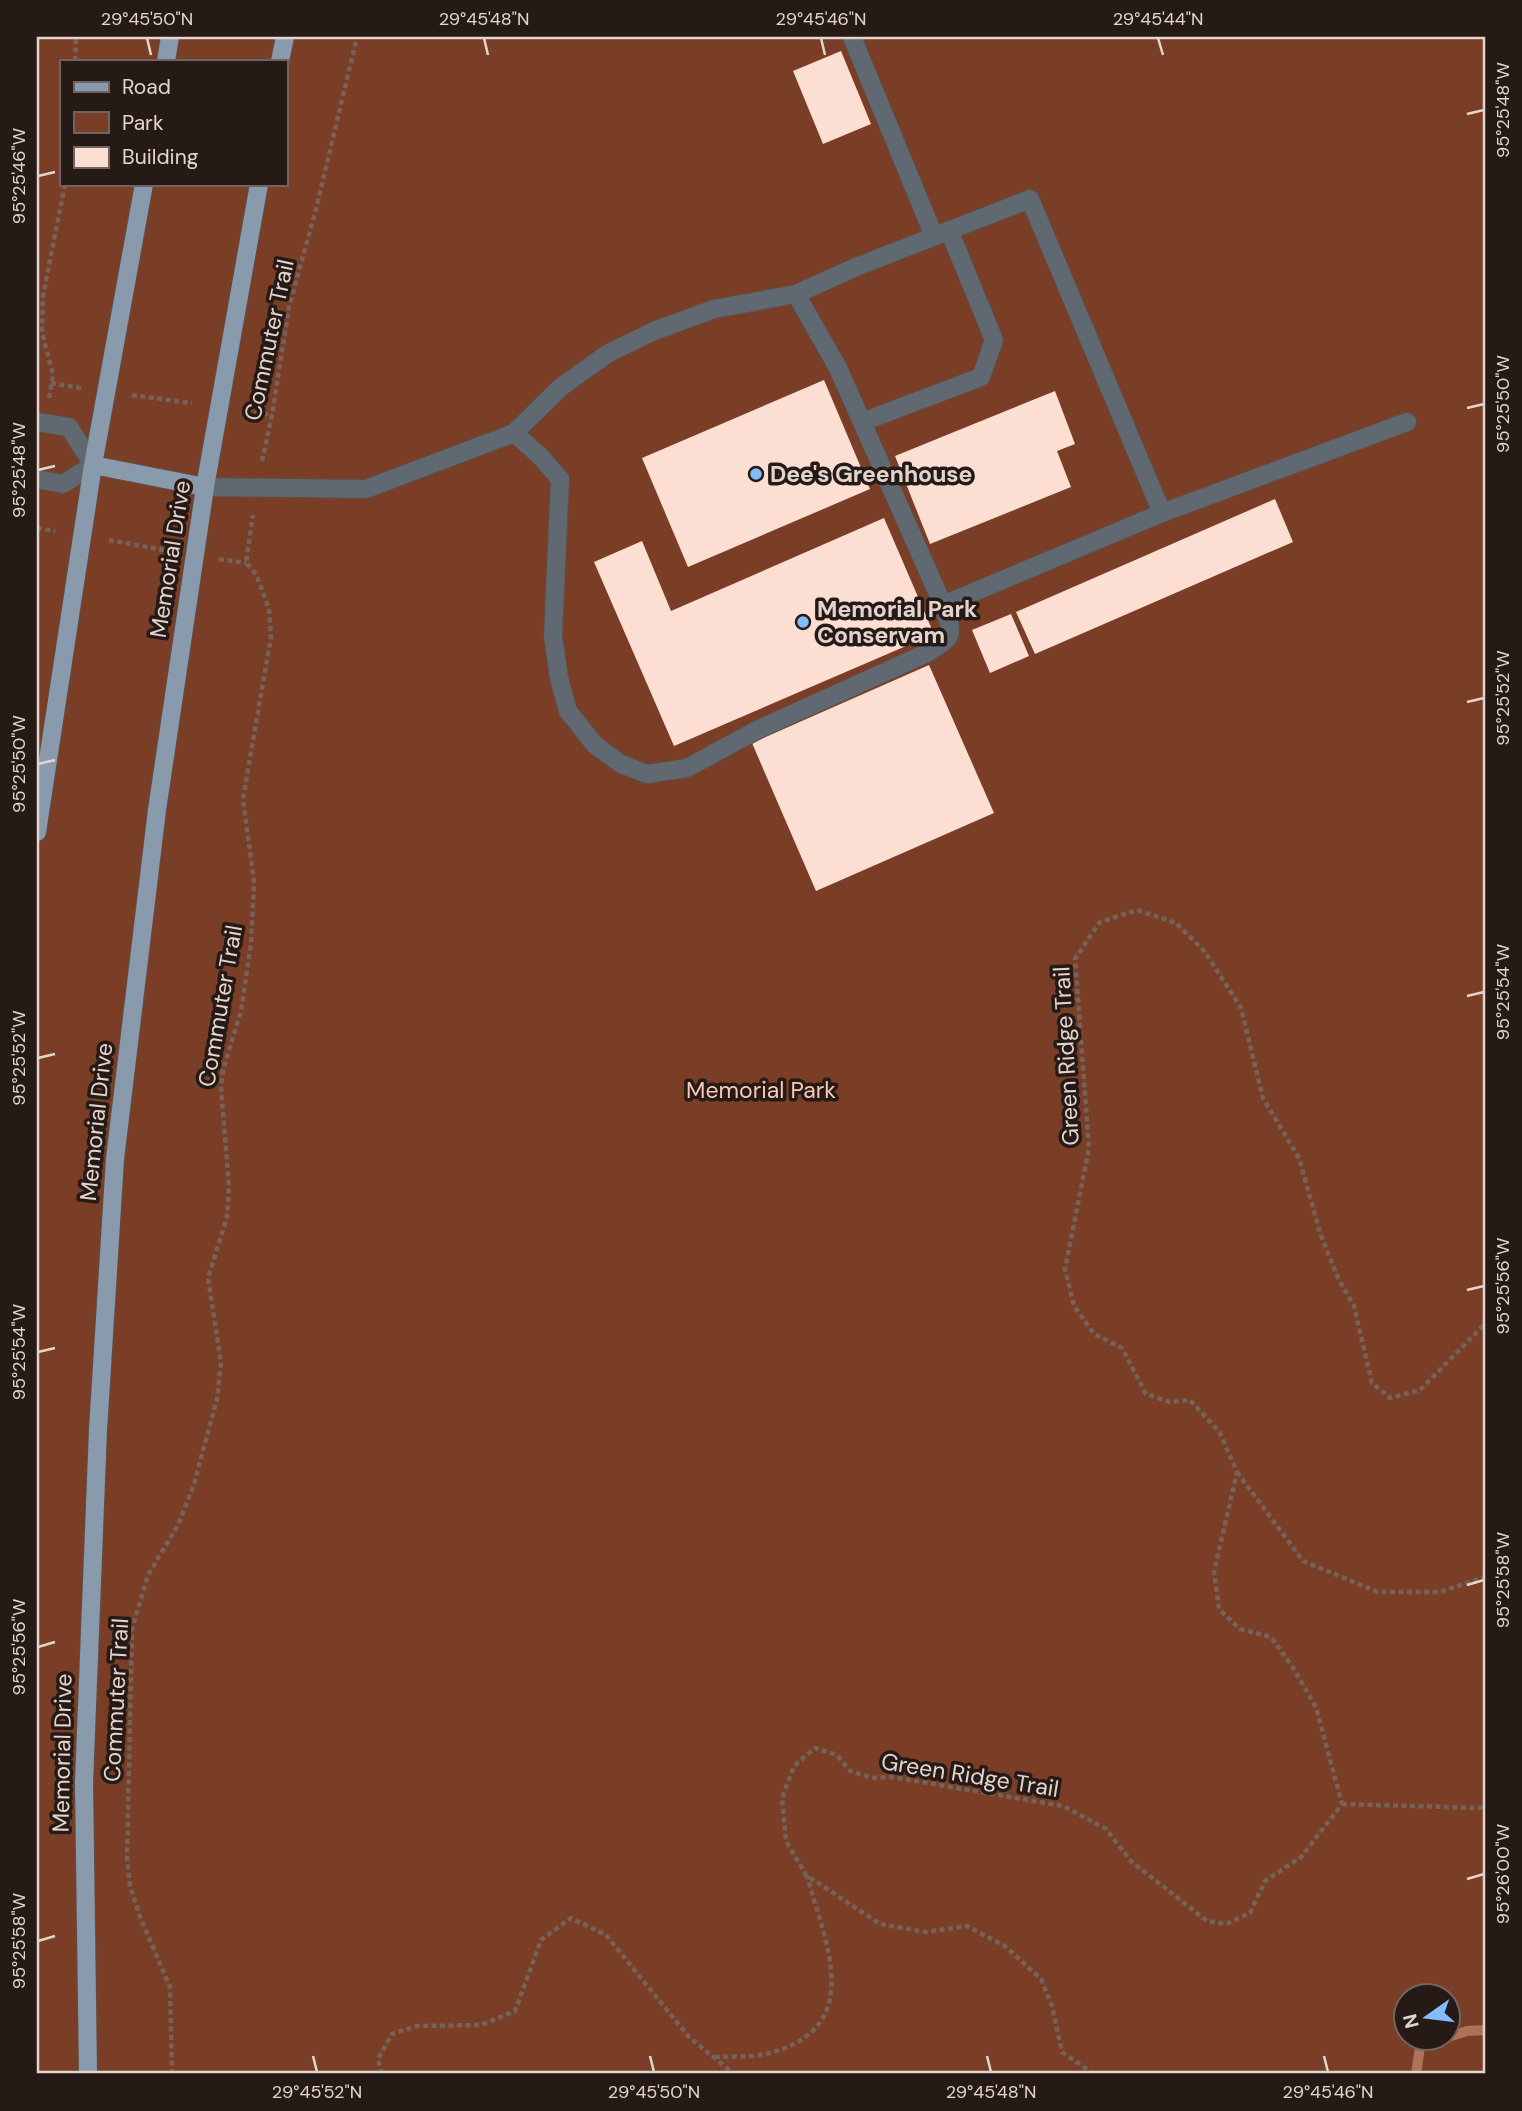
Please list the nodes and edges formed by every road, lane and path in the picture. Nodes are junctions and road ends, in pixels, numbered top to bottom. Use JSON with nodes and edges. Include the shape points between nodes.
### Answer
{"nodes":[{"id":1,"x":76,"y":37,"type":"edge"},
{"id":2,"x":170,"y":37,"type":"edge"},
{"id":3,"x":285,"y":37,"type":"edge"},
{"id":4,"x":357,"y":37,"type":"edge"},
{"id":5,"x":852,"y":37,"type":"edge"},
{"id":6,"x":75,"y":60,"type":"edge"},
{"id":7,"x":166,"y":60,"type":"edge"},
{"id":8,"x":281,"y":60,"type":"edge"},
{"id":9,"x":65,"y":186,"type":"edge"},
{"id":10,"x":144,"y":186,"type":"edge"},
{"id":11,"x":259,"y":186,"type":"edge"},
{"id":12,"x":941,"y":233,"type":"junction"},
{"id":13,"x":796,"y":294,"type":"junction"},
{"id":14,"x":51,"y":383,"type":"junction"},
{"id":15,"x":107,"y":391,"type":"junction"},
{"id":16,"x":49,"y":398,"type":"dead end"},
{"id":17,"x":219,"y":407,"type":"junction"},
{"id":18,"x":272,"y":415,"type":"junction"},
{"id":19,"x":37,"y":422,"type":"edge"},
{"id":20,"x":862,"y":422,"type":"junction"},
{"id":21,"x":1407,"y":422,"type":"dead end"},
{"id":22,"x":514,"y":433,"type":"junction"},
{"id":23,"x":264,"y":446,"type":"dead end"},
{"id":24,"x":93,"y":466,"type":"junction"},
{"id":25,"x":37,"y":479,"type":"edge"},
{"id":26,"x":205,"y":487,"type":"junction"},
{"id":27,"x":254,"y":512,"type":"dead end"},
{"id":28,"x":1162,"y":513,"type":"junction"},
{"id":29,"x":37,"y":528,"type":"edge"},
{"id":30,"x":82,"y":536,"type":"junction"},
{"id":31,"x":195,"y":555,"type":"junction"},
{"id":32,"x":246,"y":563,"type":"junction"},
{"id":33,"x":943,"y":605,"type":"junction"},
{"id":34,"x":37,"y":832,"type":"edge"},
{"id":35,"x":1485,"y":1318,"type":"edge"},
{"id":36,"x":1237,"y":1472,"type":"junction"},
{"id":37,"x":1485,"y":1577,"type":"edge"},
{"id":38,"x":1342,"y":1804,"type":"junction"},
{"id":39,"x":1485,"y":1806,"type":"edge"},
{"id":40,"x":806,"y":1875,"type":"junction"},
{"id":41,"x":715,"y":2057,"type":"junction"},
{"id":42,"x":88,"y":2074,"type":"edge"},
{"id":43,"x":172,"y":2074,"type":"edge"},
{"id":44,"x":382,"y":2074,"type":"edge"},
{"id":45,"x":734,"y":2074,"type":"edge"},
{"id":46,"x":1094,"y":2074,"type":"edge"}],
"edges":[{"from":1,"to":6,"type":"path"},
{"from":2,"to":7,"type":"main road"},
{"from":3,"to":8,"type":"main road"},
{"from":4,"to":18,"type":"path","name":"Commuter Trail","via":[[289,307]]},
{"from":5,"to":12,"type":"street"},
{"from":9,"to":14,"type":"path","via":[[43,296],[42,332]]},
{"from":10,"to":15,"type":"main road"},
{"from":11,"to":17,"type":"main road","name":"Memorial Drive"},
{"from":12,"to":13,"type":"street"},
{"from":12,"to":20,"type":"street","via":[[993,341],[981,377]]},
{"from":12,"to":28,"type":"street","via":[[1030,199]]},
{"from":13,"to":20,"type":"street"},
{"from":13,"to":22,"type":"street","via":[[714,309],[607,354],[561,387]]},
{"from":14,"to":15,"type":"path"},
{"from":14,"to":16,"type":"path"},
{"from":15,"to":17,"type":"path"},
{"from":15,"to":24,"type":"main road"},
{"from":17,"to":18,"type":"path"},
{"from":17,"to":26,"type":"main road","name":"Memorial Drive"},
{"from":18,"to":23,"type":"path","name":"Commuter Trail"},
{"from":19,"to":24,"type":"street","via":[[69,427]]},
{"from":20,"to":33,"type":"street"},
{"from":21,"to":28,"type":"street"},
{"from":22,"to":26,"type":"street","via":[[366,489]]},
{"from":22,"to":33,"type":"street","via":[[560,479],[553,636],[568,711],[595,745],[621,764],[647,774],[687,768],[759,729],[927,653],[951,635]]},
{"from":24,"to":25,"type":"street","via":[[63,484]]},
{"from":24,"to":26,"type":"main road"},
{"from":24,"to":30,"type":"main road"},
{"from":26,"to":31,"type":"main road","name":"Memorial Drive"},
{"from":27,"to":32,"type":"path"},
{"from":28,"to":33,"type":"street"},
{"from":29,"to":30,"type":"path"},
{"from":30,"to":31,"type":"path"},
{"from":30,"to":34,"type":"main road"},
{"from":31,"to":32,"type":"path"},
{"from":31,"to":42,"type":"main road","name":"Memorial Drive","via":[[157,810],[115,1159],[98,1430],[84,1782]]},
{"from":32,"to":43,"type":"path","name":"Commuter Trail","via":[[256,574],[268,609],[271,637],[243,799],[254,882],[252,933],[241,1011],[221,1088],[227,1217],[208,1278],[220,1363],[217,1398],[194,1484],[178,1525],[148,1574],[132,1629],[127,1857],[140,1917],[170,1987]]},
{"from":35,"to":36,"type":"path","name":"Green Ridge Trail","via":[[1481,1328],[1420,1390],[1390,1398],[1372,1383],[1354,1306],[1320,1233],[1298,1157],[1263,1098],[1241,1008],[1205,952],[1176,923],[1137,910],[1100,922],[1075,959],[1089,1148],[1065,1269],[1073,1306],[1094,1334],[1122,1348],[1146,1394],[1170,1402],[1190,1400],[1220,1433]]},
{"from":36,"to":37,"type":"path","via":[[1303,1561],[1378,1592],[1440,1592]]},
{"from":36,"to":38,"type":"path","via":[[1214,1572],[1219,1609],[1240,1629],[1270,1637],[1293,1666],[1316,1707]]},
{"from":38,"to":39,"type":"path"},
{"from":38,"to":40,"type":"path","name":"Green Ridge Trail","via":[[1301,1857],[1265,1881],[1250,1913],[1226,1924],[1207,1921],[1131,1861],[1106,1829],[1063,1806],[892,1777],[873,1778],[850,1771],[837,1755],[815,1748],[794,1766],[782,1798],[786,1841]]},
{"from":40,"to":41,"type":"path","via":[[833,1982],[828,2012],[802,2041],[767,2054]]},
{"from":40,"to":46,"type":"path","name":"Green Ridge Trail","via":[[880,1924],[926,1932],[967,1926],[1005,1946],[1041,1979],[1062,2052]]},
{"from":41,"to":44,"type":"path","via":[[689,2037],[606,1935],[572,1919],[541,1940],[515,2011],[481,2025],[417,2026],[392,2034],[378,2059]]},
{"from":41,"to":45,"type":"path"}]}
